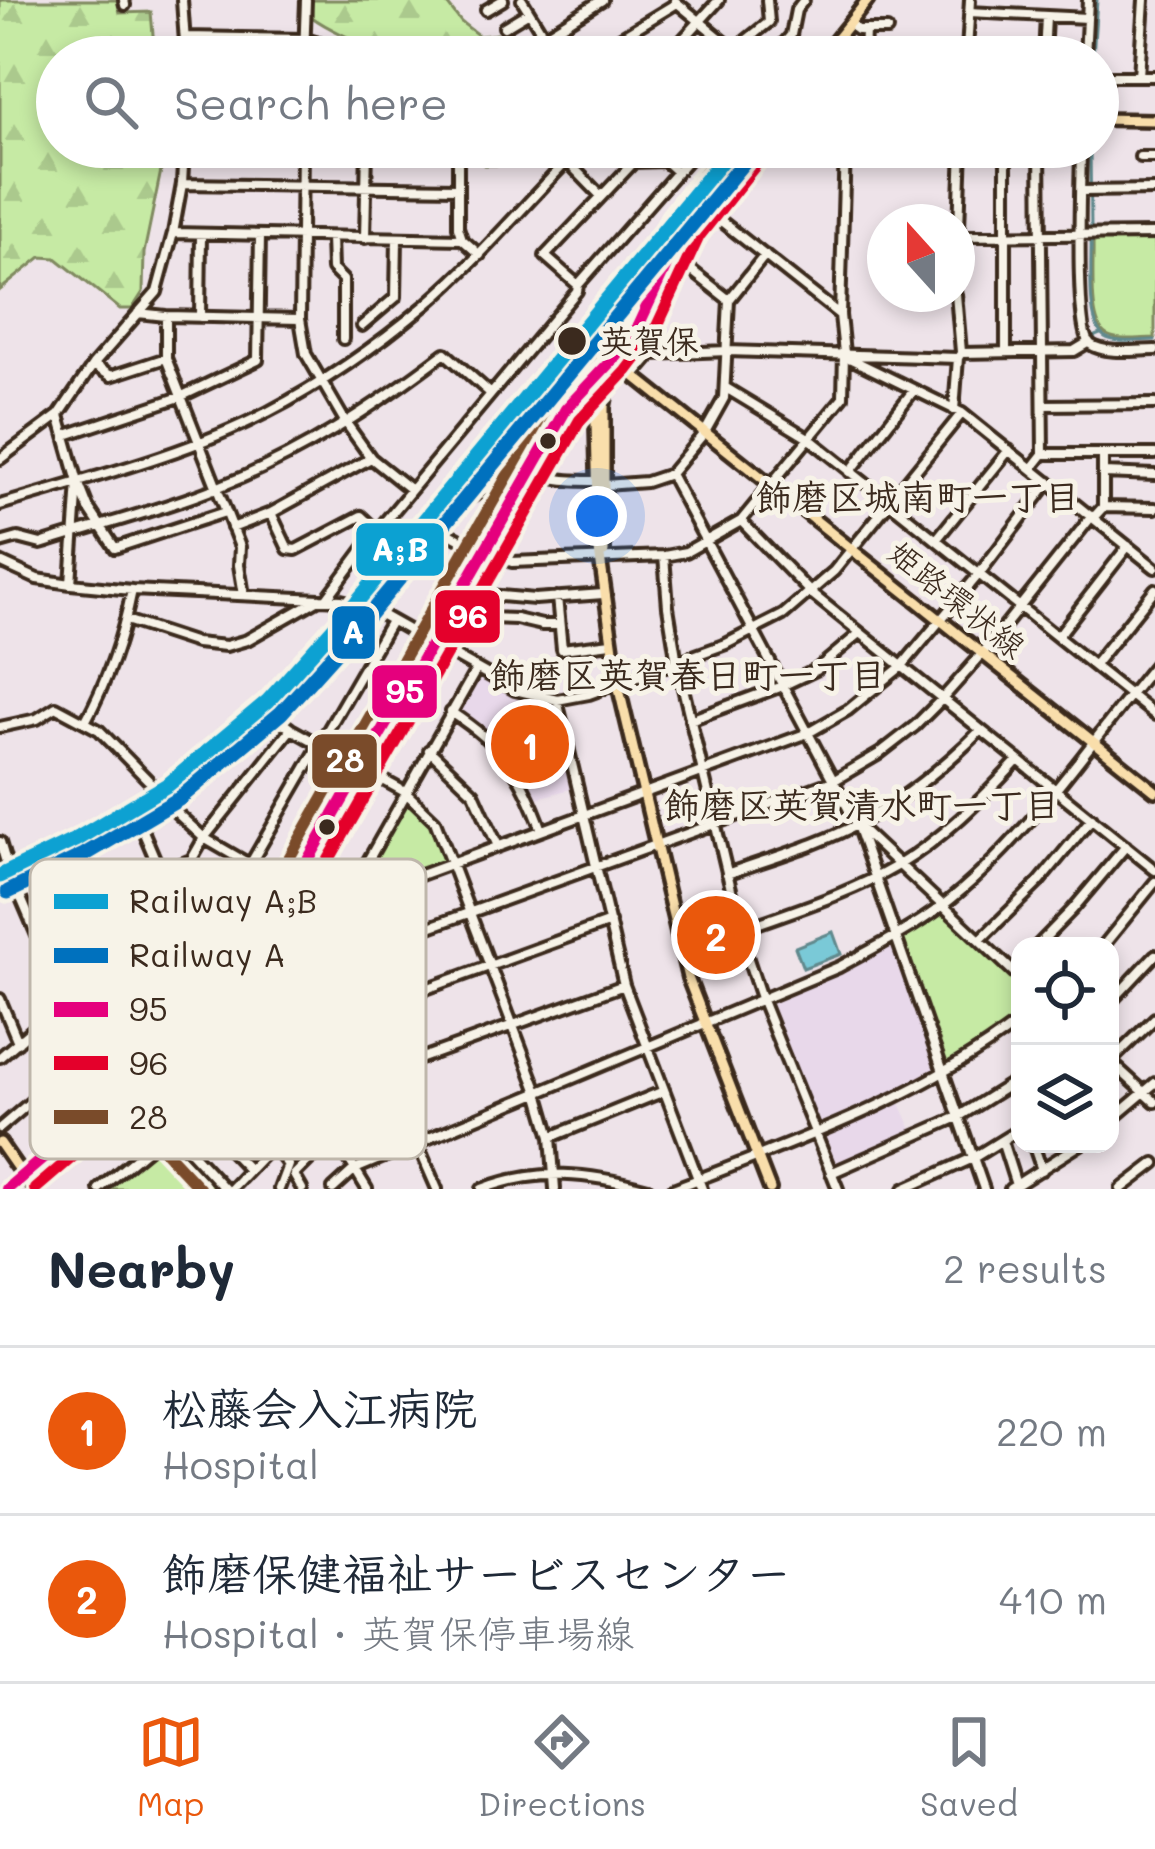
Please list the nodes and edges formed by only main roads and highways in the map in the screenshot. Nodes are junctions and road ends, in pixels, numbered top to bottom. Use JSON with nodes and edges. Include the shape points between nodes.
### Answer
{"nodes":[{"id":1,"x":868,"y":0,"type":"edge"},
{"id":2,"x":839,"y":36,"type":"edge"},
{"id":3,"x":1119,"y":119,"type":"edge"},
{"id":4,"x":1155,"y":119,"type":"edge"},
{"id":5,"x":730,"y":168,"type":"edge"},
{"id":6,"x":609,"y":362,"type":"junction"},
{"id":7,"x":566,"y":409,"type":"junction"},
{"id":8,"x":596,"y":423,"type":"junction"},
{"id":9,"x":601,"y":483,"type":"junction"},
{"id":10,"x":1155,"y":791,"type":"edge"},
{"id":11,"x":308,"y":859,"type":"edge"},
{"id":12,"x":0,"y":1144,"type":"edge"},
{"id":13,"x":43,"y":1159,"type":"edge"},
{"id":14,"x":23,"y":1176,"type":"junction"},
{"id":15,"x":7,"y":1189,"type":"edge"},
{"id":16,"x":770,"y":1189,"type":"edge"}],
"edges":[{"from":1,"to":2,"type":"main road"},
{"from":3,"to":4,"type":"main road"},
{"from":5,"to":6,"type":"main road","via":[[700,204],[646,312]]},
{"from":6,"to":7,"type":"main road"},
{"from":6,"to":8,"type":"main road"},
{"from":6,"to":9,"type":"main road"},
{"from":6,"to":10,"type":"main road","name":"姫路環状線"},
{"from":7,"to":8,"type":"main road","via":[[586,407]]},
{"from":7,"to":11,"type":"main road"},
{"from":8,"to":9,"type":"main road"},
{"from":9,"to":16,"type":"main road","via":[[610,643],[656,845],[688,978]]},
{"from":12,"to":14,"type":"main road"},
{"from":13,"to":14,"type":"main road"},
{"from":14,"to":15,"type":"main road"}]}
